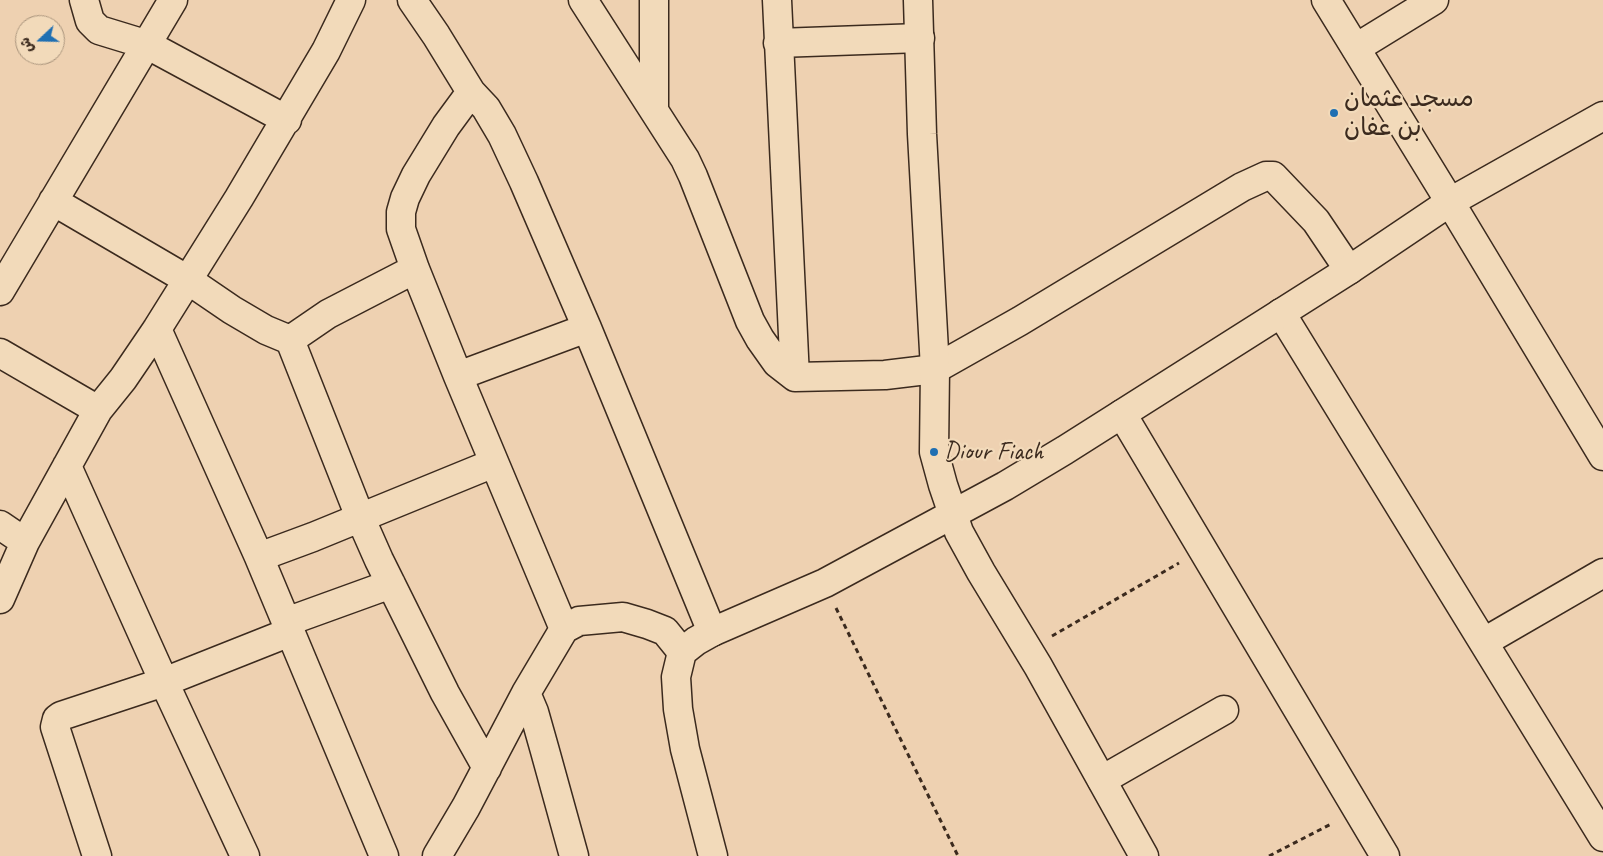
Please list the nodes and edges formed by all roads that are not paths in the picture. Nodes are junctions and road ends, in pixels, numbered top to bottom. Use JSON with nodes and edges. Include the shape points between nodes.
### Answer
{"nodes":[{"id":1,"x":173,"y":0,"type":"edge"},
{"id":2,"x":412,"y":0,"type":"edge"},
{"id":3,"x":583,"y":0,"type":"edge"},
{"id":4,"x":654,"y":0,"type":"edge"},
{"id":5,"x":777,"y":0,"type":"edge"},
{"id":6,"x":918,"y":0,"type":"edge"},
{"id":7,"x":1326,"y":0,"type":"edge"},
{"id":8,"x":1434,"y":0,"type":"edge"},
{"id":9,"x":346,"y":2,"type":"edge"},
{"id":10,"x":91,"y":7,"type":"edge"},
{"id":11,"x":920,"y":38,"type":"junction"},
{"id":12,"x":778,"y":43,"type":"junction"},
{"id":13,"x":148,"y":45,"type":"junction"},
{"id":14,"x":1356,"y":48,"type":"junction"},
{"id":15,"x":471,"y":92,"type":"junction"},
{"id":16,"x":654,"y":110,"type":"junction"},
{"id":17,"x":1603,"y":116,"type":"edge"},
{"id":18,"x":286,"y":120,"type":"junction"},
{"id":19,"x":52,"y":201,"type":"junction"},
{"id":20,"x":1450,"y":202,"type":"junction"},
{"id":21,"x":415,"y":269,"type":"junction"},
{"id":22,"x":1349,"y":270,"type":"junction"},
{"id":23,"x":188,"y":280,"type":"junction"},
{"id":24,"x":0,"y":291,"type":"edge"},
{"id":25,"x":1281,"y":313,"type":"junction"},
{"id":26,"x":587,"y":328,"type":"junction"},
{"id":27,"x":157,"y":329,"type":"junction"},
{"id":28,"x":290,"y":340,"type":"junction"},
{"id":29,"x":0,"y":353,"type":"edge"},
{"id":30,"x":934,"y":369,"type":"junction"},
{"id":31,"x":458,"y":376,"type":"junction"},
{"id":32,"x":795,"y":377,"type":"junction"},
{"id":33,"x":98,"y":410,"type":"junction"},
{"id":34,"x":1122,"y":414,"type":"junction"},
{"id":35,"x":1603,"y":456,"type":"edge"},
{"id":36,"x":494,"y":462,"type":"junction"},
{"id":37,"x":67,"y":466,"type":"junction"},
{"id":38,"x":953,"y":514,"type":"junction"},
{"id":39,"x":360,"y":517,"type":"junction"},
{"id":40,"x":0,"y":525,"type":"edge"},
{"id":41,"x":25,"y":542,"type":"junction"},
{"id":42,"x":260,"y":557,"type":"junction"},
{"id":43,"x":1603,"y":572,"type":"edge"},
{"id":44,"x":391,"y":584,"type":"junction"},
{"id":45,"x":0,"y":599,"type":"edge"},
{"id":46,"x":288,"y":627,"type":"junction"},
{"id":47,"x":564,"y":629,"type":"junction"},
{"id":48,"x":712,"y":632,"type":"junction"},
{"id":49,"x":1484,"y":642,"type":"junction"},
{"id":50,"x":682,"y":652,"type":"junction"},
{"id":51,"x":164,"y":682,"type":"junction"},
{"id":52,"x":526,"y":692,"type":"junction"},
{"id":53,"x":1224,"y":710,"type":"dead end"},
{"id":54,"x":487,"y":768,"type":"junction"},
{"id":55,"x":1102,"y":780,"type":"junction"},
{"id":56,"x":1603,"y":836,"type":"edge"},
{"id":57,"x":441,"y":853,"type":"edge"},
{"id":58,"x":97,"y":856,"type":"edge"},
{"id":59,"x":245,"y":856,"type":"edge"},
{"id":60,"x":384,"y":856,"type":"edge"},
{"id":61,"x":574,"y":856,"type":"edge"},
{"id":62,"x":713,"y":856,"type":"edge"},
{"id":63,"x":1144,"y":856,"type":"edge"},
{"id":64,"x":1385,"y":856,"type":"edge"}],
"edges":[{"from":1,"to":13,"type":"street"},
{"from":2,"to":15,"type":"street"},
{"from":3,"to":16,"type":"street"},
{"from":4,"to":16,"type":"street"},
{"from":5,"to":12,"type":"street"},
{"from":6,"to":11,"type":"street"},
{"from":7,"to":14,"type":"street"},
{"from":8,"to":14,"type":"street"},
{"from":9,"to":18,"type":"street","via":[[326,51]]},
{"from":10,"to":13,"type":"street","via":[[99,30]]},
{"from":11,"to":12,"type":"street"},
{"from":11,"to":30,"type":"street"},
{"from":12,"to":32,"type":"street"},
{"from":13,"to":18,"type":"street"},
{"from":13,"to":19,"type":"street"},
{"from":14,"to":20,"type":"street"},
{"from":15,"to":21,"type":"street","via":[[446,126],[405,198],[401,212],[402,229]]},
{"from":15,"to":26,"type":"street","via":[[486,108],[502,135]]},
{"from":16,"to":32,"type":"street","via":[[693,176],[750,321],[768,351]]},
{"from":17,"to":20,"type":"street"},
{"from":18,"to":23,"type":"street"},
{"from":19,"to":23,"type":"street"},
{"from":19,"to":24,"type":"street"},
{"from":20,"to":22,"type":"street"},
{"from":20,"to":35,"type":"street"},
{"from":21,"to":28,"type":"street","via":[[328,314]]},
{"from":21,"to":31,"type":"street"},
{"from":22,"to":25,"type":"street"},
{"from":22,"to":30,"type":"street","via":[[1316,221],[1274,176],[1266,176],[1242,187]]},
{"from":23,"to":27,"type":"street"},
{"from":23,"to":28,"type":"street","via":[[266,330]]},
{"from":25,"to":34,"type":"street"},
{"from":25,"to":49,"type":"street"},
{"from":26,"to":31,"type":"street"},
{"from":26,"to":48,"type":"street"},
{"from":27,"to":33,"type":"street"},
{"from":27,"to":42,"type":"street"},
{"from":28,"to":39,"type":"street"},
{"from":29,"to":33,"type":"street"},
{"from":30,"to":32,"type":"street","via":[[885,375]]},
{"from":30,"to":38,"type":"street","via":[[934,452]]},
{"from":31,"to":36,"type":"street"},
{"from":33,"to":37,"type":"street"},
{"from":34,"to":38,"type":"street"},
{"from":34,"to":64,"type":"street"},
{"from":36,"to":39,"type":"street"},
{"from":36,"to":47,"type":"street"},
{"from":37,"to":41,"type":"street"},
{"from":37,"to":51,"type":"street"},
{"from":38,"to":48,"type":"street","via":[[825,584]]},
{"from":38,"to":55,"type":"street","via":[[968,549]]},
{"from":39,"to":42,"type":"street"},
{"from":39,"to":44,"type":"street"},
{"from":40,"to":41,"type":"street"},
{"from":41,"to":45,"type":"street"},
{"from":42,"to":46,"type":"street"},
{"from":43,"to":49,"type":"street"},
{"from":44,"to":46,"type":"street"},
{"from":44,"to":54,"type":"street","via":[[445,693]]},
{"from":46,"to":51,"type":"street"},
{"from":46,"to":60,"type":"street"},
{"from":47,"to":50,"type":"street","via":[[578,621],[623,617],[665,631]]},
{"from":47,"to":52,"type":"street"},
{"from":48,"to":50,"type":"street"},
{"from":49,"to":56,"type":"street"},
{"from":50,"to":62,"type":"street","via":[[676,677],[678,709]]},
{"from":51,"to":58,"type":"street","via":[[61,716],[56,722],[55,728]]},
{"from":51,"to":59,"type":"street"},
{"from":52,"to":54,"type":"street"},
{"from":52,"to":61,"type":"street"},
{"from":53,"to":55,"type":"street"},
{"from":54,"to":57,"type":"street"},
{"from":55,"to":63,"type":"street"}]}
